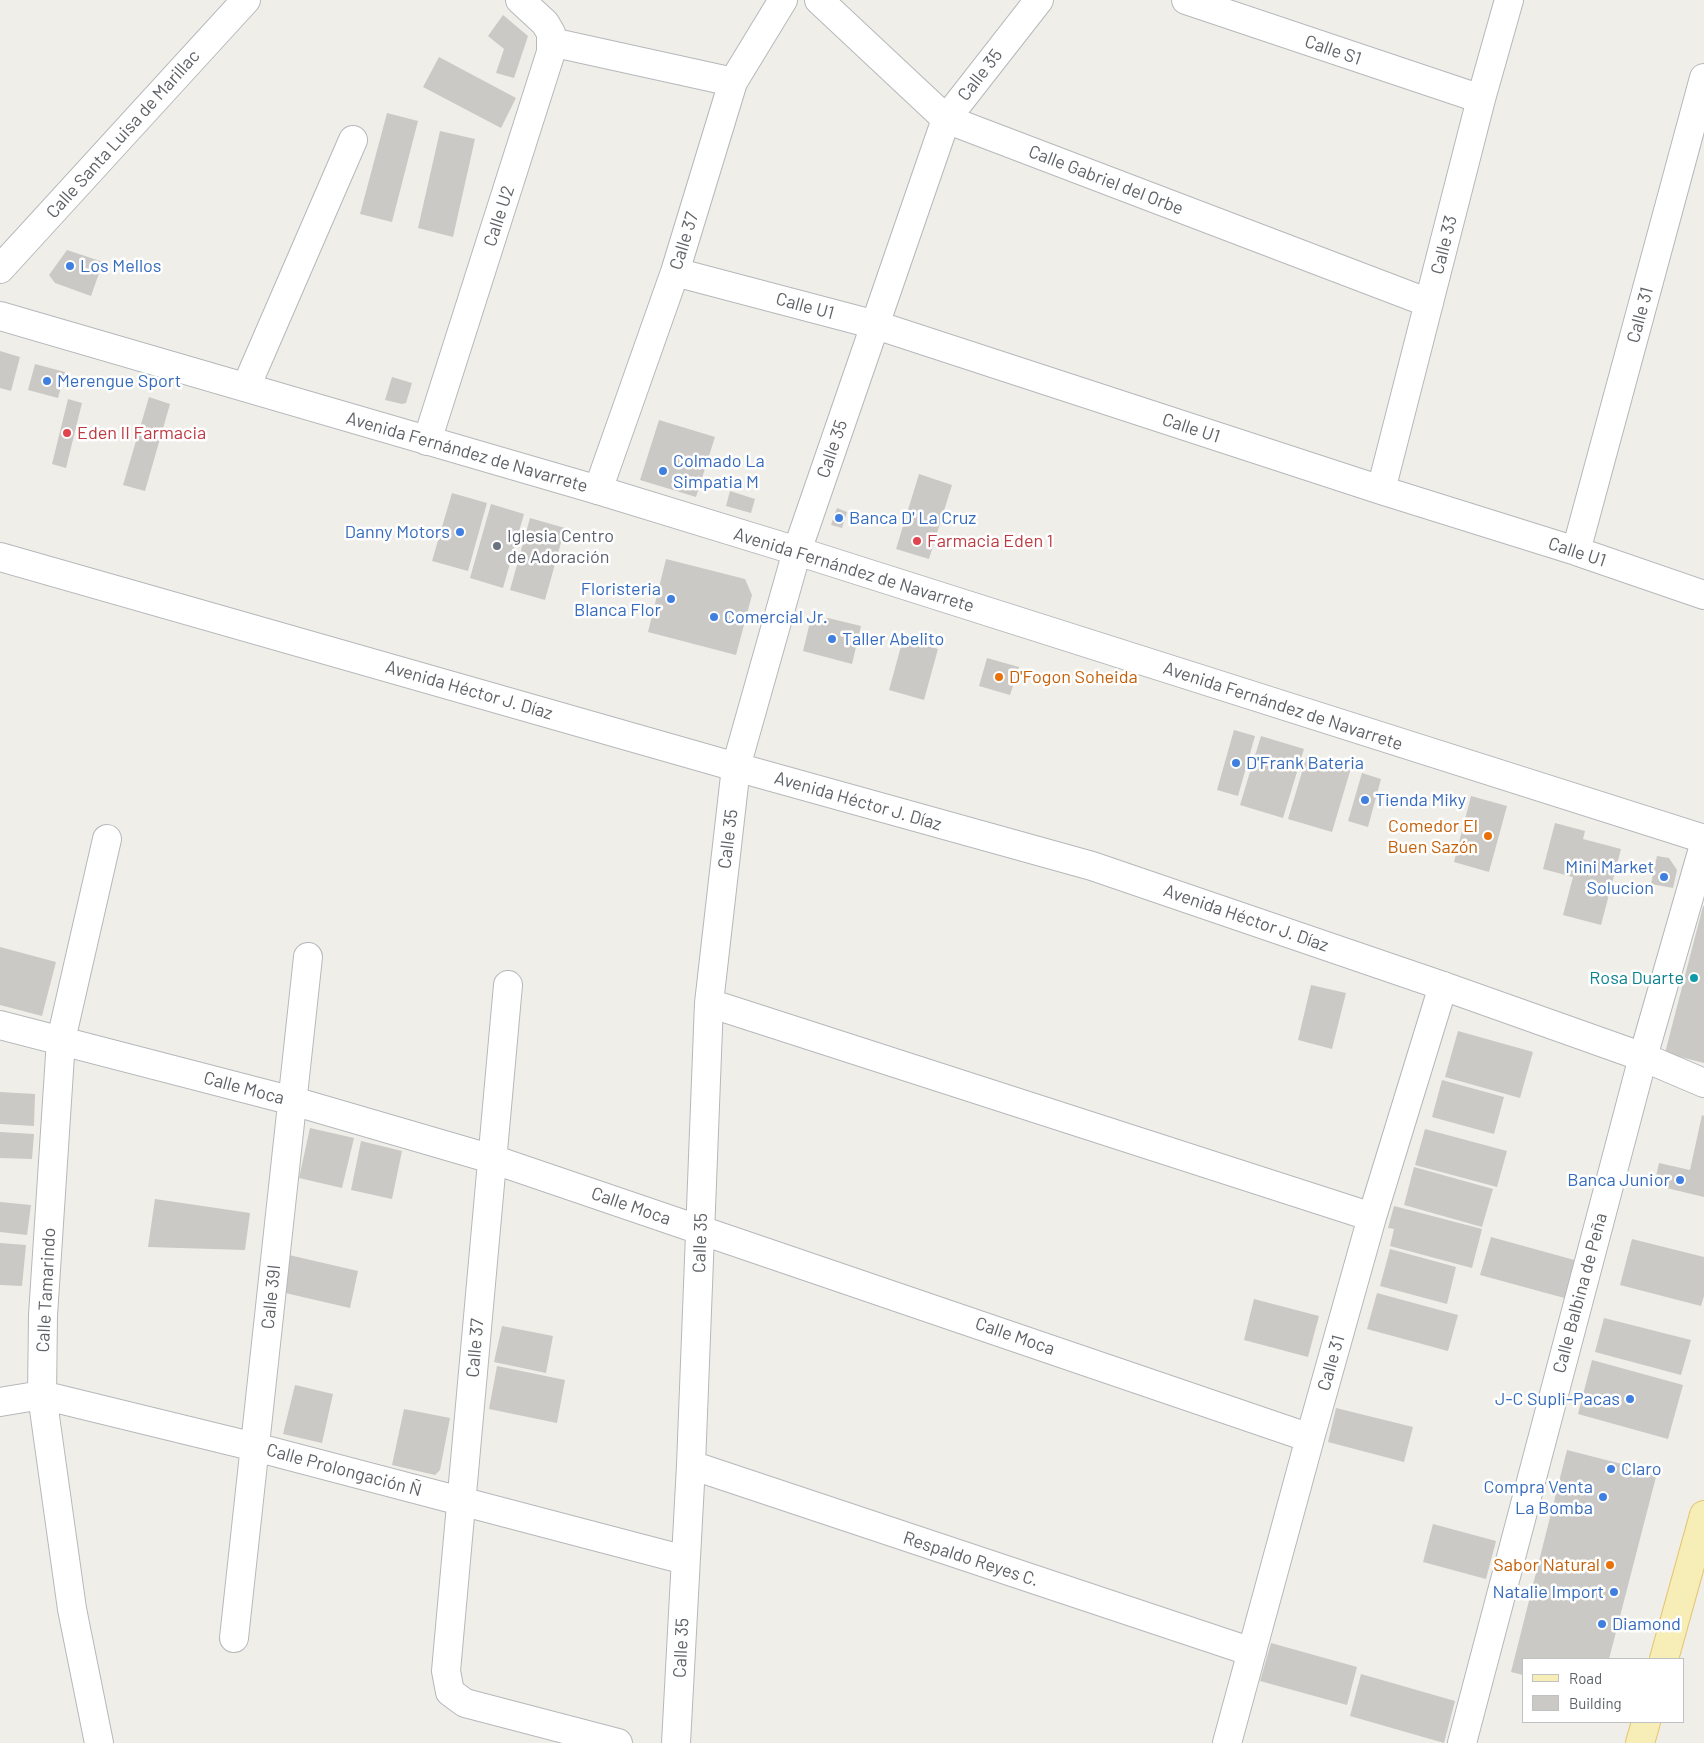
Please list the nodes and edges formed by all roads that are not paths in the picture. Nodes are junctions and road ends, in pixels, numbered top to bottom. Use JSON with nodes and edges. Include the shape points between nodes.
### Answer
{"nodes":[{"id":1,"x":246,"y":0,"type":"edge"},
{"id":2,"x":520,"y":0,"type":"edge"},
{"id":3,"x":783,"y":0,"type":"edge"},
{"id":4,"x":819,"y":0,"type":"edge"},
{"id":5,"x":1039,"y":0,"type":"edge"},
{"id":6,"x":1186,"y":0,"type":"edge"},
{"id":7,"x":1509,"y":0,"type":"edge"},
{"id":8,"x":551,"y":42,"type":"junction"},
{"id":9,"x":1704,"y":78,"type":"edge"},
{"id":10,"x":733,"y":82,"type":"junction"},
{"id":11,"x":1481,"y":99,"type":"junction"},
{"id":12,"x":946,"y":119,"type":"junction"},
{"id":13,"x":353,"y":140,"type":"dead end"},
{"id":14,"x":0,"y":269,"type":"edge"},
{"id":15,"x":674,"y":272,"type":"junction"},
{"id":16,"x":1429,"y":303,"type":"junction"},
{"id":17,"x":0,"y":316,"type":"edge"},
{"id":18,"x":876,"y":325,"type":"junction"},
{"id":19,"x":246,"y":387,"type":"junction"},
{"id":20,"x":427,"y":441,"type":"junction"},
{"id":21,"x":598,"y":490,"type":"junction"},
{"id":22,"x":1382,"y":490,"type":"junction"},
{"id":23,"x":797,"y":551,"type":"junction"},
{"id":24,"x":1576,"y":551,"type":"junction"},
{"id":25,"x":0,"y":557,"type":"edge"},
{"id":26,"x":1704,"y":595,"type":"edge"},
{"id":27,"x":736,"y":767,"type":"junction"},
{"id":28,"x":107,"y":839,"type":"dead end"},
{"id":29,"x":1704,"y":839,"type":"edge"},
{"id":30,"x":1704,"y":845,"type":"edge"},
{"id":31,"x":308,"y":957,"type":"dead end"},
{"id":32,"x":508,"y":985,"type":"dead end"},
{"id":33,"x":1443,"y":986,"type":"junction"},
{"id":34,"x":709,"y":1003,"type":"junction"},
{"id":35,"x":0,"y":1024,"type":"edge"},
{"id":36,"x":61,"y":1040,"type":"junction"},
{"id":37,"x":1643,"y":1057,"type":"junction"},
{"id":38,"x":1704,"y":1083,"type":"edge"},
{"id":39,"x":293,"y":1101,"type":"junction"},
{"id":40,"x":492,"y":1159,"type":"junction"},
{"id":41,"x":1372,"y":1217,"type":"junction"},
{"id":42,"x":700,"y":1229,"type":"junction"},
{"id":43,"x":42,"y":1394,"type":"junction"},
{"id":44,"x":0,"y":1402,"type":"edge"},
{"id":45,"x":1310,"y":1438,"type":"junction"},
{"id":46,"x":255,"y":1447,"type":"junction"},
{"id":47,"x":691,"y":1465,"type":"junction"},
{"id":48,"x":462,"y":1501,"type":"junction"},
{"id":49,"x":1704,"y":1515,"type":"edge"},
{"id":50,"x":685,"y":1560,"type":"junction"},
{"id":51,"x":234,"y":1638,"type":"dead end"},
{"id":52,"x":1252,"y":1652,"type":"junction"},
{"id":53,"x":1664,"y":1658,"type":"edge"},
{"id":54,"x":1646,"y":1723,"type":"edge"},
{"id":55,"x":99,"y":1743,"type":"edge"},
{"id":56,"x":618,"y":1743,"type":"edge"},
{"id":57,"x":676,"y":1743,"type":"edge"},
{"id":58,"x":1227,"y":1743,"type":"edge"},
{"id":59,"x":1462,"y":1743,"type":"edge"},
{"id":60,"x":1640,"y":1743,"type":"edge"}],
"edges":[{"from":1,"to":14,"type":"street","name":"Calle Santa Luisa de Marillac"},
{"from":2,"to":8,"type":"street","via":[[545,23],[552,33]]},
{"from":3,"to":10,"type":"street","name":"Calle 37"},
{"from":4,"to":12,"type":"street","name":"Calle Gabriel del Orbe"},
{"from":5,"to":12,"type":"street","name":"Calle 35"},
{"from":6,"to":11,"type":"street","name":"Calle S1"},
{"from":7,"to":11,"type":"street","name":"Calle 33"},
{"from":8,"to":10,"type":"street"},
{"from":8,"to":20,"type":"street","name":"Calle U2"},
{"from":9,"to":24,"type":"street","name":"Calle 31"},
{"from":10,"to":15,"type":"street","name":"Calle 37"},
{"from":11,"to":16,"type":"street","name":"Calle 33"},
{"from":12,"to":16,"type":"street","name":"Calle Gabriel del Orbe"},
{"from":12,"to":18,"type":"street","name":"Calle 35"},
{"from":13,"to":19,"type":"street"},
{"from":15,"to":18,"type":"street","name":"Calle U1"},
{"from":15,"to":21,"type":"street","name":"Calle 37"},
{"from":16,"to":22,"type":"street","name":"Calle 33"},
{"from":17,"to":19,"type":"street","name":"Avenida Fernández de Navarrete"},
{"from":18,"to":22,"type":"street","name":"Calle U1"},
{"from":18,"to":23,"type":"street","name":"Calle 35"},
{"from":19,"to":20,"type":"street","name":"Avenida Fernández de Navarrete"},
{"from":20,"to":21,"type":"street","name":"Avenida Fernández de Navarrete"},
{"from":21,"to":23,"type":"street","name":"Avenida Fernández de Navarrete"},
{"from":22,"to":24,"type":"street","name":"Calle U1"},
{"from":23,"to":27,"type":"street","name":"Calle 35"},
{"from":23,"to":29,"type":"street","name":"Avenida Fernández de Navarrete"},
{"from":24,"to":26,"type":"street","name":"Calle U1"},
{"from":25,"to":27,"type":"street","name":"Avenida Héctor J. Díaz"},
{"from":27,"to":33,"type":"street","name":"Avenida Héctor J. Díaz","via":[[1092,866]]},
{"from":27,"to":34,"type":"street","name":"Calle 35"},
{"from":28,"to":36,"type":"street","name":"Calle Tamarindo"},
{"from":30,"to":37,"type":"street","name":"Calle Balbina de Peña"},
{"from":31,"to":39,"type":"street","name":"Calle 39I"},
{"from":32,"to":40,"type":"street","name":"Calle 37"},
{"from":33,"to":37,"type":"street","name":"Avenida Héctor J. Díaz"},
{"from":33,"to":41,"type":"street","name":"Calle 31"},
{"from":34,"to":41,"type":"street"},
{"from":34,"to":42,"type":"street","name":"Calle 35"},
{"from":35,"to":36,"type":"street","name":"Calle Moca"},
{"from":36,"to":39,"type":"street","name":"Calle Moca"},
{"from":36,"to":43,"type":"street","name":"Calle Tamarindo","via":[[43,1315]]},
{"from":37,"to":38,"type":"street","name":"Avenida Héctor J. Díaz"},
{"from":37,"to":59,"type":"street","name":"Calle Balbina de Peña"},
{"from":39,"to":40,"type":"street","name":"Calle Moca"},
{"from":39,"to":46,"type":"street","name":"Calle 39I"},
{"from":40,"to":42,"type":"street","name":"Calle Moca"},
{"from":40,"to":48,"type":"street","name":"Calle 37"},
{"from":41,"to":45,"type":"street","name":"Calle 31"},
{"from":42,"to":45,"type":"street","name":"Calle Moca"},
{"from":42,"to":47,"type":"street","name":"Calle 35"},
{"from":43,"to":44,"type":"street","name":"Calle Prolongación Ñ"},
{"from":43,"to":46,"type":"street","name":"Calle Prolongación Ñ"},
{"from":43,"to":55,"type":"street","name":"Calle Tamarindo","via":[[72,1609]]},
{"from":45,"to":52,"type":"street","name":"Calle 31"},
{"from":46,"to":48,"type":"street","name":"Calle Prolongación Ñ"},
{"from":46,"to":51,"type":"street","name":"Calle 39I"},
{"from":47,"to":50,"type":"street","name":"Calle 35"},
{"from":47,"to":52,"type":"street","name":"Respaldo Reyes C."},
{"from":48,"to":50,"type":"street","name":"Calle Prolongación Ñ"},
{"from":48,"to":56,"type":"street","name":"Calle 37","via":[[446,1671],[450,1692],[466,1703]]},
{"from":49,"to":53,"type":"main road"},
{"from":50,"to":57,"type":"street","name":"Calle 35"},
{"from":52,"to":58,"type":"street","name":"Calle 31"},
{"from":54,"to":60,"type":"main road"}]}
